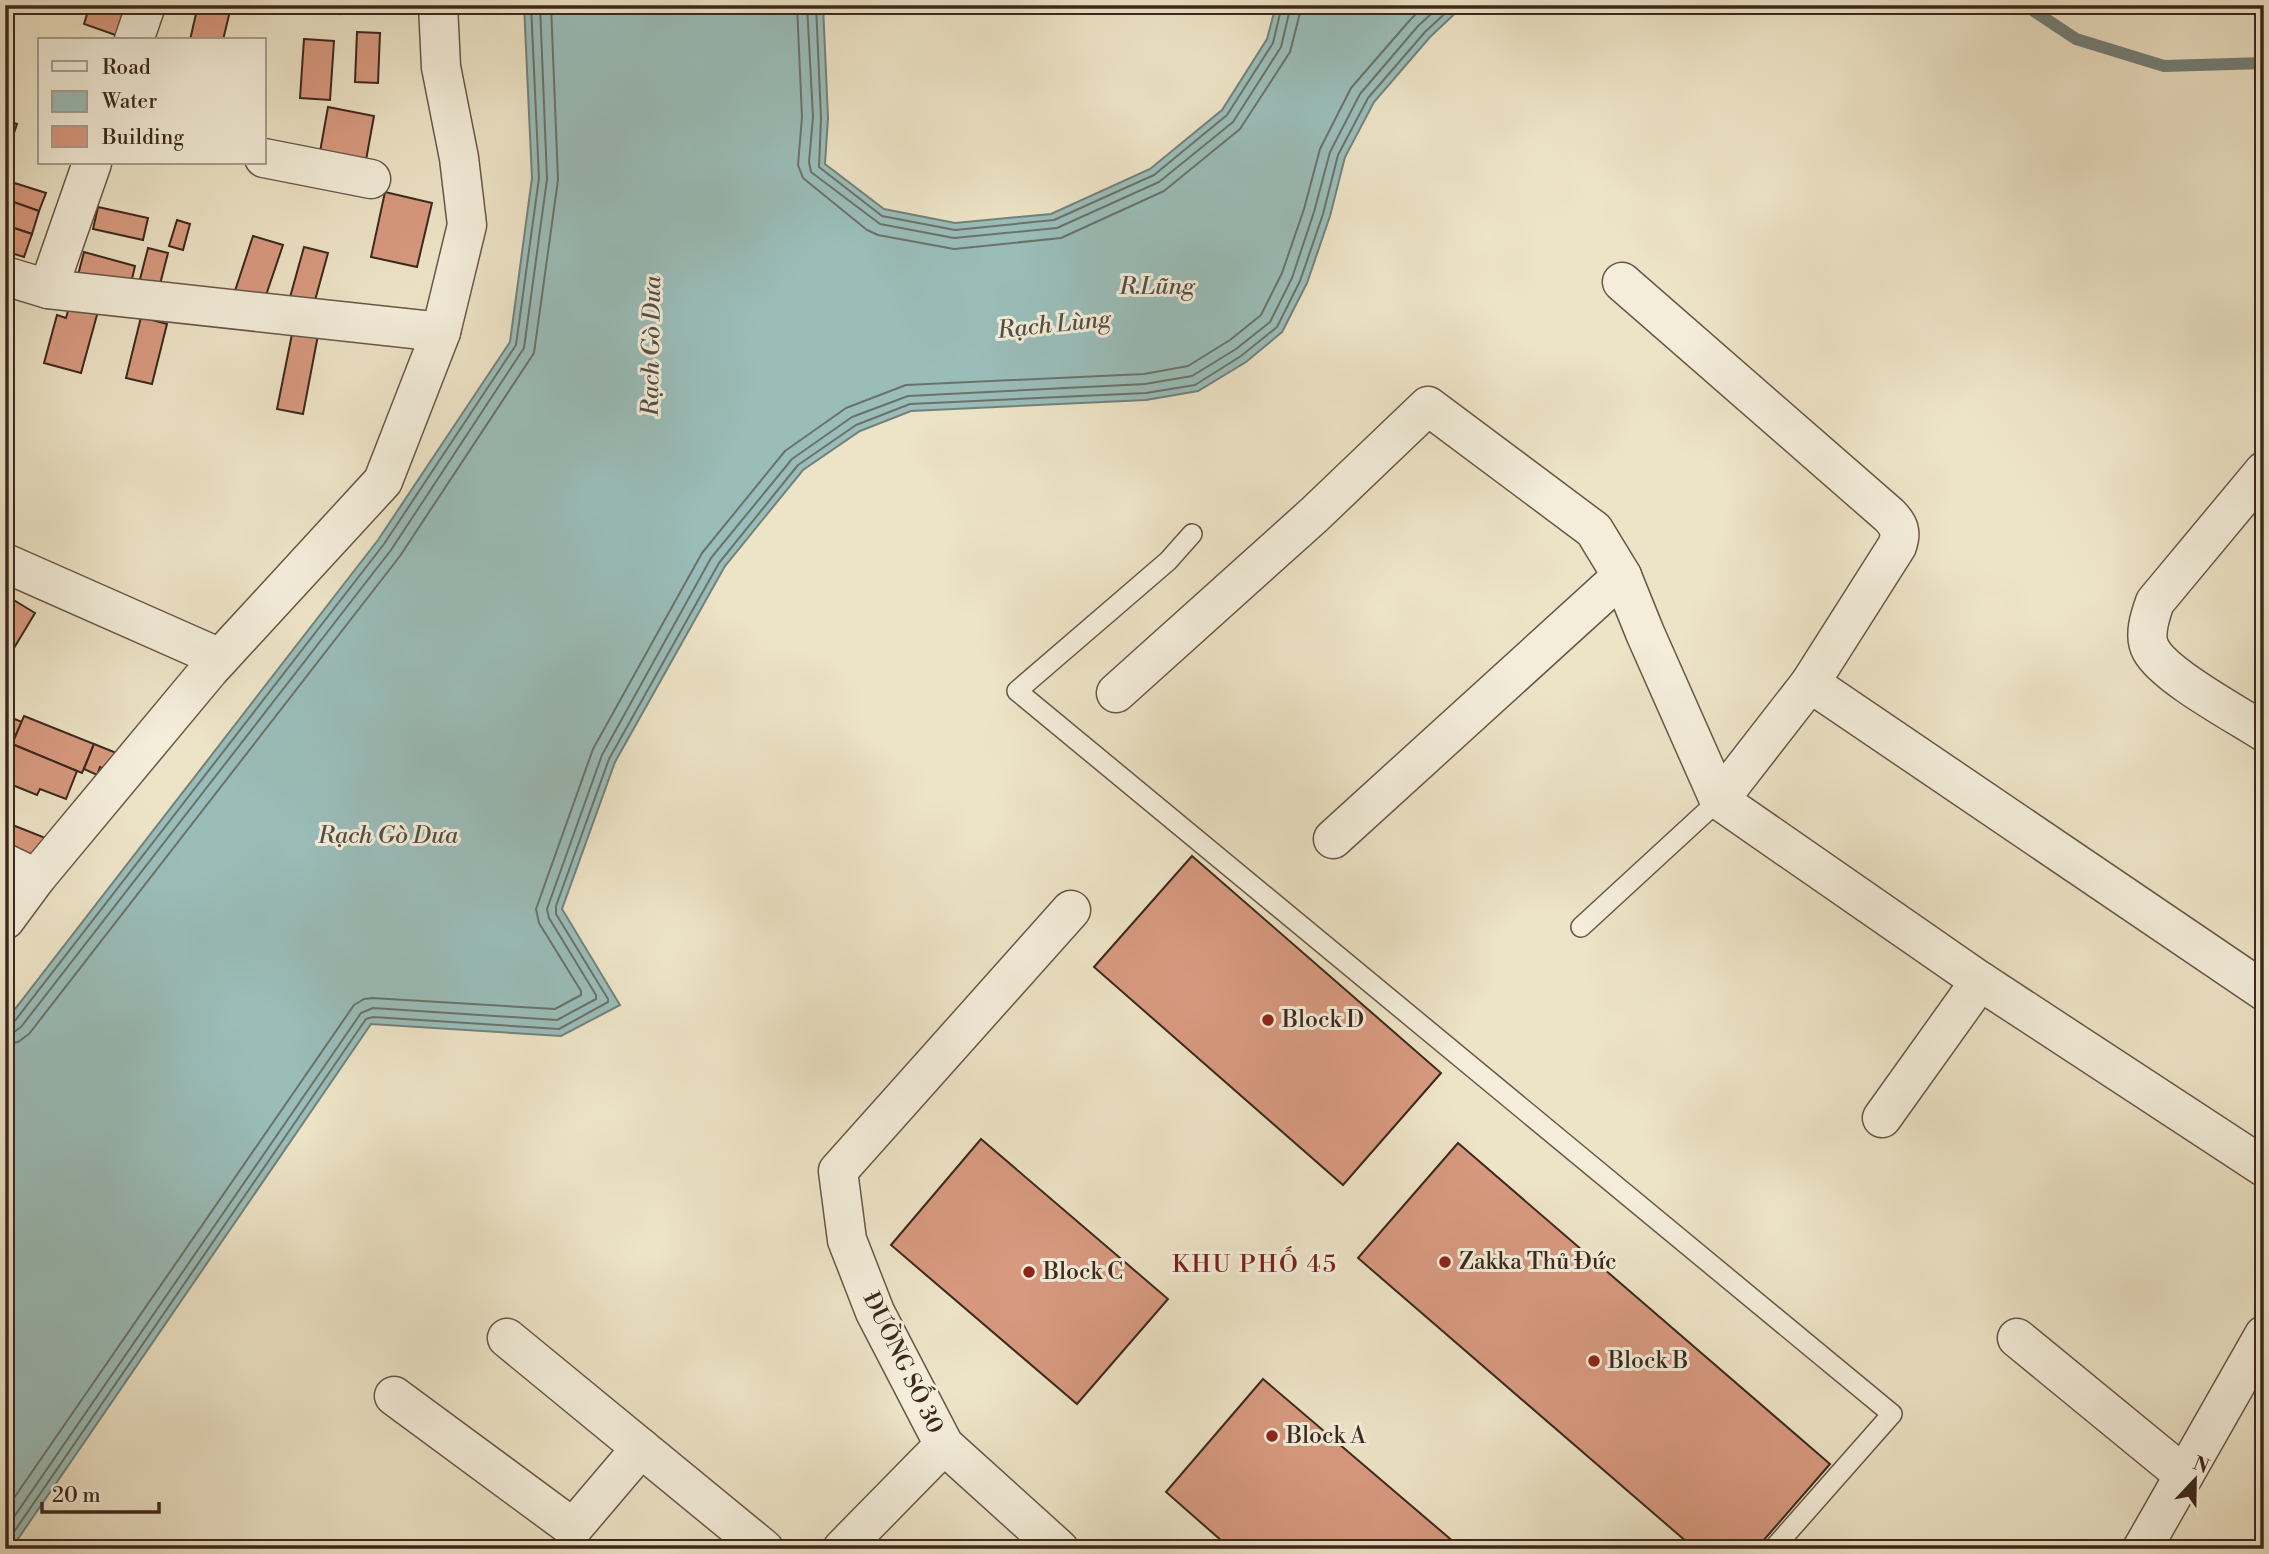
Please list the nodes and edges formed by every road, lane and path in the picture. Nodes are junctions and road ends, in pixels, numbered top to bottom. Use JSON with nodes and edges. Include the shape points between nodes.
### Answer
{"nodes":[{"id":1,"x":146,"y":5,"type":"edge"},
{"id":2,"x":438,"y":5,"type":"edge"},
{"id":3,"x":135,"y":38,"type":"edge"},
{"id":4,"x":266,"y":158,"type":"edge"},
{"id":5,"x":92,"y":164,"type":"edge"},
{"id":6,"x":371,"y":179,"type":"dead end"},
{"id":7,"x":5,"y":275,"type":"edge"},
{"id":8,"x":1622,"y":282,"type":"dead end"},
{"id":9,"x":48,"y":289,"type":"junction"},
{"id":10,"x":441,"y":332,"type":"junction"},
{"id":11,"x":2264,"y":471,"type":"edge"},
{"id":12,"x":1192,"y":534,"type":"dead end"},
{"id":13,"x":5,"y":563,"type":"edge"},
{"id":14,"x":1622,"y":576,"type":"junction"},
{"id":15,"x":220,"y":658,"type":"junction"},
{"id":16,"x":1810,"y":682,"type":"junction"},
{"id":17,"x":1116,"y":693,"type":"dead end"},
{"id":18,"x":2264,"y":732,"type":"edge"},
{"id":19,"x":1718,"y":800,"type":"junction"},
{"id":20,"x":1333,"y":839,"type":"dead end"},
{"id":21,"x":21,"y":870,"type":"edge"},
{"id":22,"x":1071,"y":910,"type":"dead end"},
{"id":23,"x":5,"y":920,"type":"edge"},
{"id":24,"x":1581,"y":927,"type":"dead end"},
{"id":25,"x":1980,"y":981,"type":"junction"},
{"id":26,"x":2264,"y":991,"type":"edge"},
{"id":27,"x":1882,"y":1118,"type":"dead end"},
{"id":28,"x":2264,"y":1167,"type":"edge"},
{"id":29,"x":2264,"y":1335,"type":"edge"},
{"id":30,"x":506,"y":1338,"type":"dead end"},
{"id":31,"x":2017,"y":1338,"type":"dead end"},
{"id":32,"x":394,"y":1396,"type":"dead end"},
{"id":33,"x":944,"y":1445,"type":"junction"},
{"id":34,"x":641,"y":1448,"type":"junction"},
{"id":35,"x":2184,"y":1475,"type":"junction"},
{"id":36,"x":764,"y":1549,"type":"edge"},
{"id":37,"x":842,"y":1549,"type":"edge"},
{"id":38,"x":1059,"y":1549,"type":"edge"},
{"id":39,"x":1773,"y":1549,"type":"edge"},
{"id":40,"x":2141,"y":1549,"type":"edge"}],
"edges":[{"from":1,"to":3,"type":"street"},
{"from":2,"to":10,"type":"street","via":[[441,67],[467,226]]},
{"from":4,"to":6,"type":"street"},
{"from":5,"to":9,"type":"street"},
{"from":7,"to":9,"type":"street"},
{"from":8,"to":16,"type":"street","via":[[1899,527],[1897,546]]},
{"from":9,"to":10,"type":"street"},
{"from":10,"to":15,"type":"street","via":[[383,481]]},
{"from":11,"to":18,"type":"street","via":[[2155,602],[2147,637],[2166,669]]},
{"from":12,"to":39,"type":"lane","via":[[1168,562],[1017,691],[1892,1414]]},
{"from":13,"to":15,"type":"street"},
{"from":14,"to":17,"type":"street","via":[[1594,530],[1428,406]]},
{"from":14,"to":19,"type":"street"},
{"from":14,"to":20,"type":"street"},
{"from":15,"to":21,"type":"street"},
{"from":16,"to":19,"type":"street"},
{"from":16,"to":26,"type":"street"},
{"from":19,"to":24,"type":"lane"},
{"from":19,"to":25,"type":"street"},
{"from":21,"to":23,"type":"street"},
{"from":22,"to":33,"type":"street","name":"ĐƯỜNG SỐ 30","via":[[838,1171],[847,1240],[875,1312]]},
{"from":25,"to":27,"type":"street"},
{"from":25,"to":28,"type":"street"},
{"from":29,"to":35,"type":"street"},
{"from":30,"to":34,"type":"street"},
{"from":31,"to":35,"type":"street"},
{"from":32,"to":34,"type":"street","via":[[573,1528]]},
{"from":33,"to":37,"type":"street"},
{"from":33,"to":38,"type":"street","name":"ĐƯỜNG SỐ 30"},
{"from":34,"to":36,"type":"street"},
{"from":35,"to":40,"type":"street"}]}
